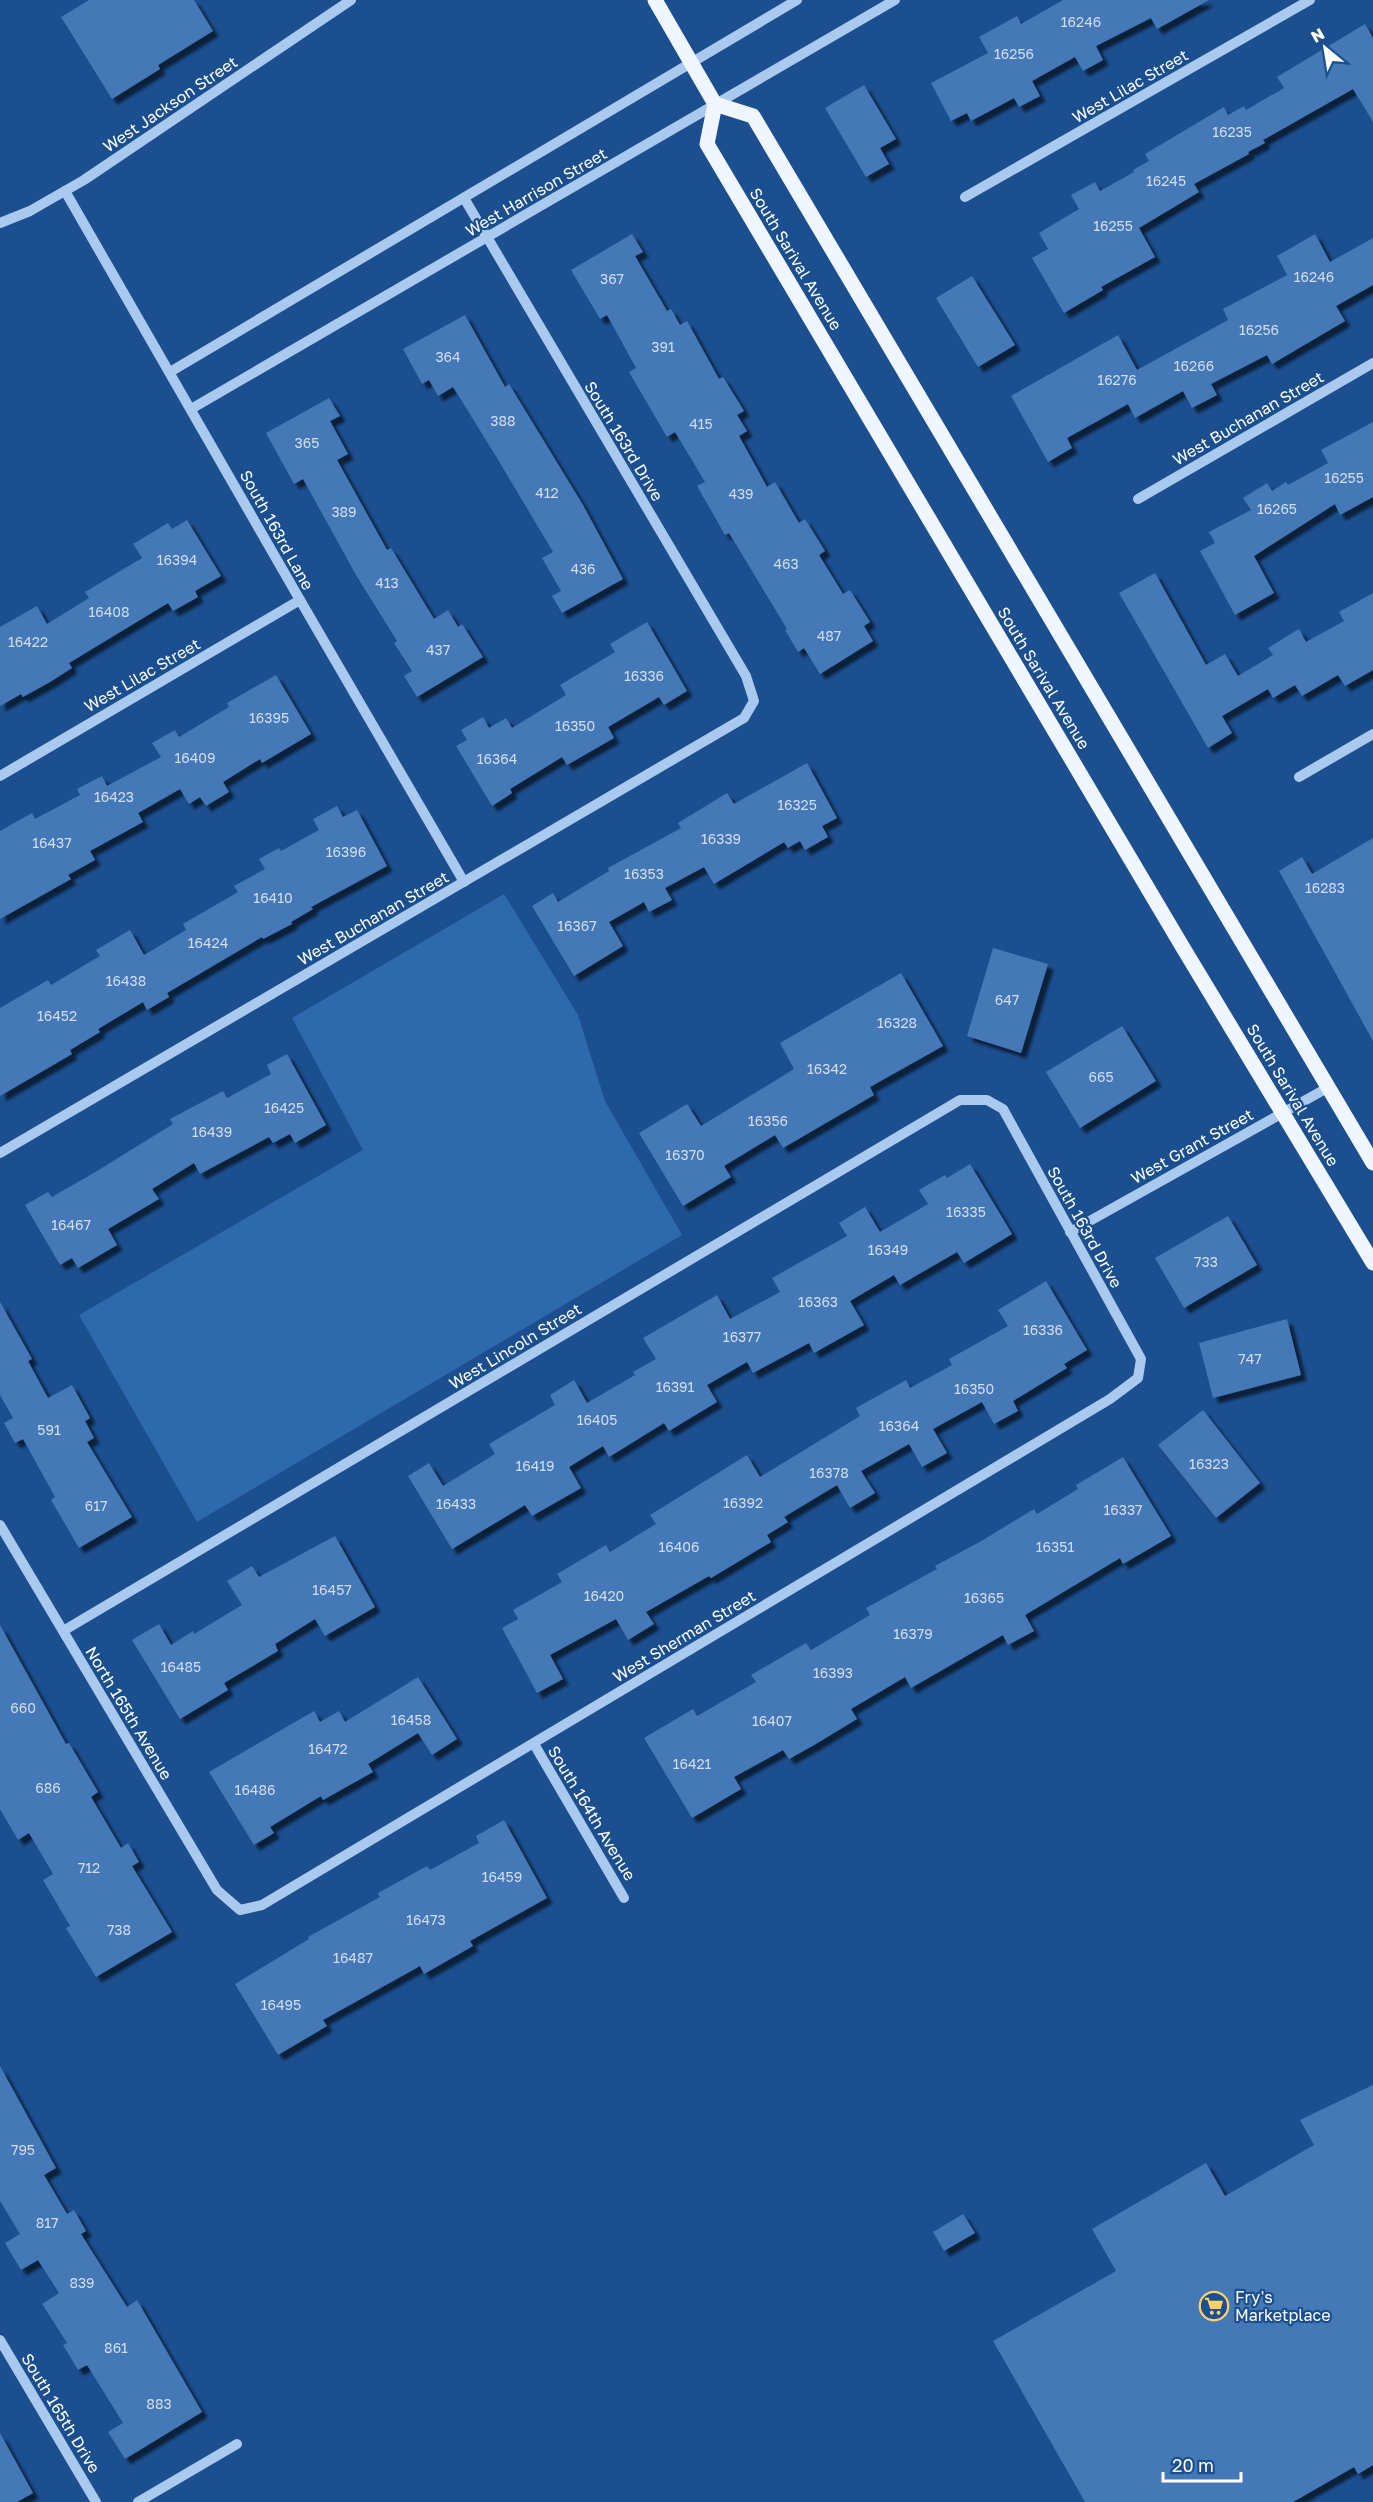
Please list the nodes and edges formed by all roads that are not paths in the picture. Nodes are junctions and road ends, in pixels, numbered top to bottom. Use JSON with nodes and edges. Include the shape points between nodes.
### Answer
{"nodes":[{"id":1,"x":351,"y":0,"type":"edge"},
{"id":2,"x":655,"y":0,"type":"edge"},
{"id":3,"x":797,"y":0,"type":"edge"},
{"id":4,"x":895,"y":0,"type":"edge"},
{"id":5,"x":1310,"y":0,"type":"edge"},
{"id":6,"x":691,"y":61,"type":"junction"},
{"id":7,"x":715,"y":104,"type":"junction"},
{"id":8,"x":65,"y":191,"type":"junction"},
{"id":9,"x":965,"y":197,"type":"dead end"},
{"id":10,"x":464,"y":198,"type":"junction"},
{"id":11,"x":0,"y":223,"type":"edge"},
{"id":12,"x":486,"y":237,"type":"junction"},
{"id":13,"x":1373,"y":363,"type":"edge"},
{"id":14,"x":170,"y":372,"type":"junction"},
{"id":15,"x":191,"y":409,"type":"junction"},
{"id":16,"x":1138,"y":499,"type":"dead end"},
{"id":17,"x":300,"y":600,"type":"junction"},
{"id":18,"x":754,"y":701,"type":"joint"},
{"id":19,"x":1373,"y":734,"type":"edge"},
{"id":20,"x":0,"y":776,"type":"edge"},
{"id":21,"x":1299,"y":777,"type":"dead end"},
{"id":22,"x":464,"y":882,"type":"junction"},
{"id":23,"x":1329,"y":1087,"type":"junction"},
{"id":24,"x":987,"y":1100,"type":"joint"},
{"id":25,"x":1283,"y":1113,"type":"junction"},
{"id":26,"x":0,"y":1154,"type":"edge"},
{"id":27,"x":1373,"y":1163,"type":"edge"},
{"id":28,"x":1070,"y":1232,"type":"junction"},
{"id":29,"x":1373,"y":1263,"type":"edge"},
{"id":30,"x":1138,"y":1378,"type":"joint"},
{"id":31,"x":0,"y":1525,"type":"edge"},
{"id":32,"x":63,"y":1631,"type":"junction"},
{"id":33,"x":534,"y":1744,"type":"junction"},
{"id":34,"x":624,"y":1898,"type":"dead end"},
{"id":35,"x":240,"y":1910,"type":"joint"},
{"id":36,"x":0,"y":2340,"type":"edge"},
{"id":37,"x":237,"y":2444,"type":"dead end"},
{"id":38,"x":96,"y":2502,"type":"edge"},
{"id":39,"x":138,"y":2502,"type":"edge"}],
"edges":[{"from":1,"to":8,"type":"street","name":"West Jackson Street"},
{"from":2,"to":6,"type":"main road"},
{"from":3,"to":6,"type":"street","name":"West Harrison Street"},
{"from":4,"to":7,"type":"street","name":"West Harrison Street"},
{"from":5,"to":9,"type":"street","name":"West Lilac Street"},
{"from":6,"to":7,"type":"main road"},
{"from":6,"to":10,"type":"street","name":"West Harrison Street"},
{"from":7,"to":12,"type":"street","name":"West Harrison Street"},
{"from":7,"to":23,"type":"main road","name":"South Sarival Avenue","via":[[753,116]]},
{"from":7,"to":25,"type":"main road","name":"South Sarival Avenue","via":[[707,144]]},
{"from":8,"to":11,"type":"street","name":"West Jackson Street"},
{"from":8,"to":14,"type":"street","name":"South 163rd Lane"},
{"from":10,"to":12,"type":"street","name":"South 163rd Drive"},
{"from":10,"to":14,"type":"street","name":"West Harrison Street"},
{"from":12,"to":15,"type":"street","name":"West Harrison Street"},
{"from":12,"to":18,"type":"street","name":"South 163rd Drive","via":[[746,676]]},
{"from":13,"to":16,"type":"street","name":"West Buchanan Street"},
{"from":14,"to":15,"type":"street","name":"South 163rd Lane"},
{"from":15,"to":17,"type":"street","name":"South 163rd Lane"},
{"from":17,"to":20,"type":"street","name":"West Lilac Street"},
{"from":17,"to":22,"type":"street","name":"South 163rd Lane"},
{"from":18,"to":22,"type":"street","name":"West Buchanan Street","via":[[744,718]]},
{"from":19,"to":21,"type":"street"},
{"from":22,"to":26,"type":"street","name":"West Buchanan Street"},
{"from":23,"to":25,"type":"street","name":"West Grant Street"},
{"from":23,"to":27,"type":"main road","name":"South Sarival Avenue"},
{"from":24,"to":28,"type":"street","name":"South 163rd Drive","via":[[1003,1108]]},
{"from":24,"to":32,"type":"street","name":"West Lincoln Street","via":[[960,1100]]},
{"from":25,"to":28,"type":"street","name":"West Grant Street"},
{"from":25,"to":29,"type":"main road","name":"South Sarival Avenue"},
{"from":28,"to":30,"type":"street","name":"South 163rd Drive","via":[[1141,1359]]},
{"from":30,"to":33,"type":"street","name":"West Sherman Street","via":[[1110,1399]]},
{"from":31,"to":32,"type":"street","name":"North 165th Avenue"},
{"from":32,"to":35,"type":"street","name":"North 165th Avenue","via":[[217,1890]]},
{"from":33,"to":34,"type":"street","name":"South 164th Avenue"},
{"from":33,"to":35,"type":"street","name":"West Sherman Street","via":[[262,1905]]},
{"from":36,"to":38,"type":"street","name":"South 165th Drive"},
{"from":37,"to":39,"type":"street"}]}
